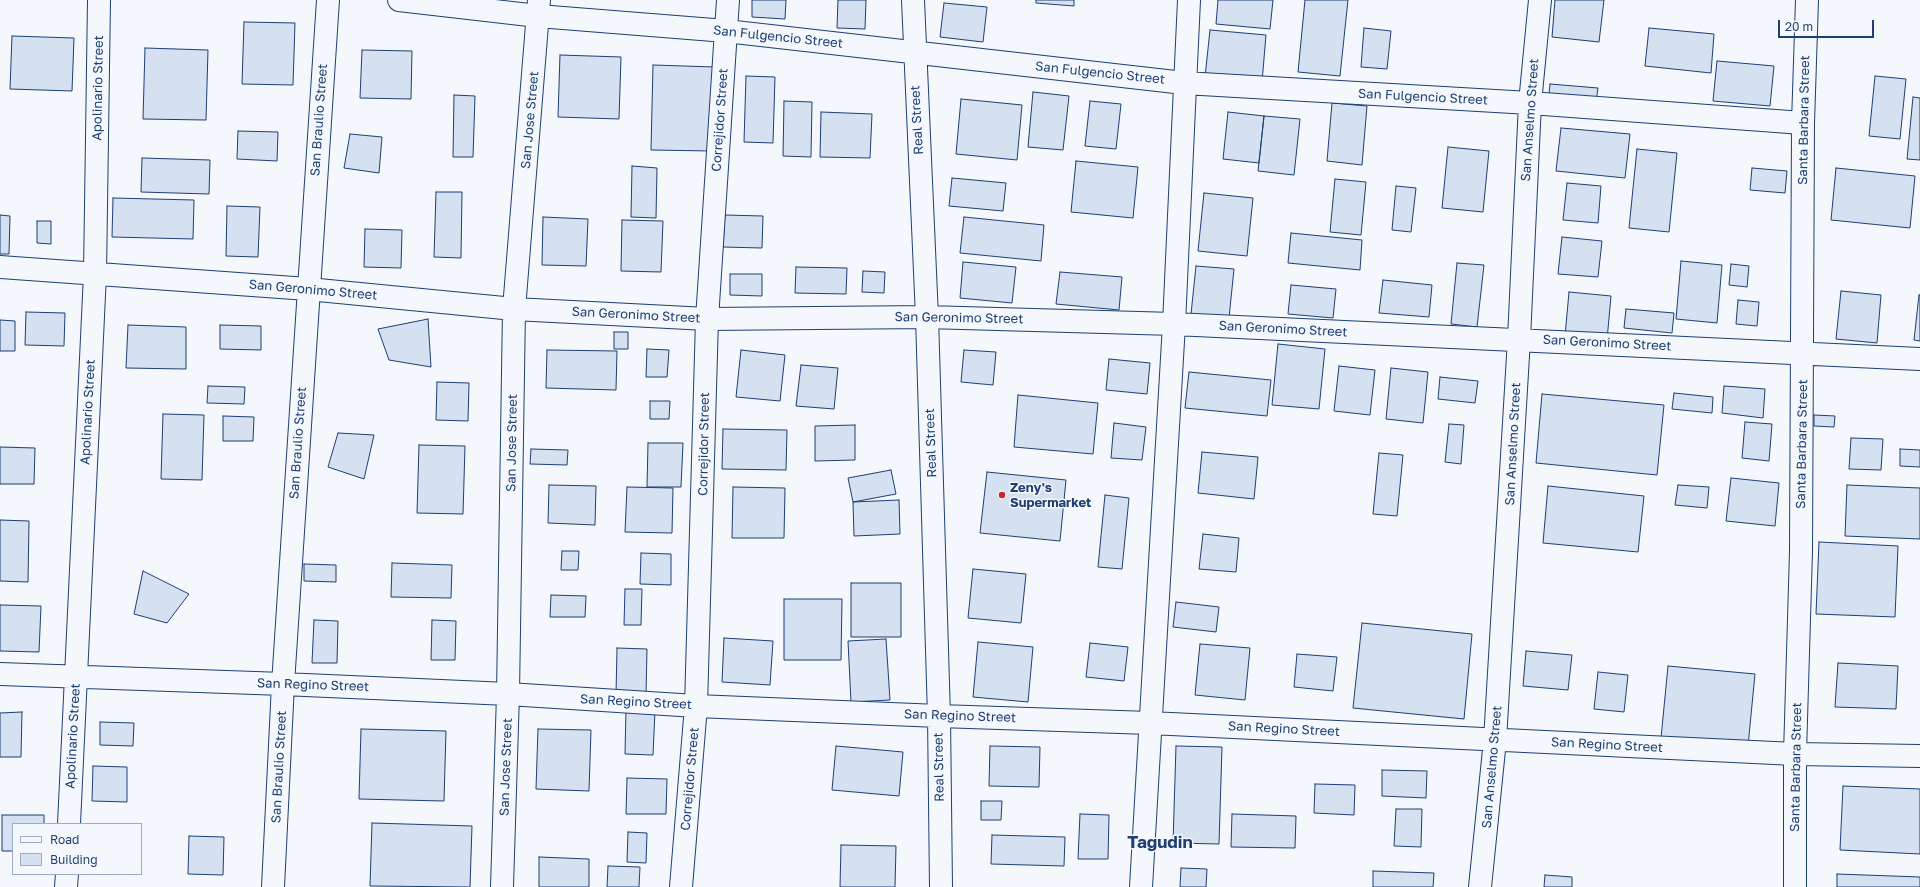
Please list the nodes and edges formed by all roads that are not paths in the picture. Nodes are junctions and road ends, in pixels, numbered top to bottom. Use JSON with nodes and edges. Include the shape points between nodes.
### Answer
{"nodes":[{"id":1,"x":99,"y":0,"type":"edge"},
{"id":2,"x":328,"y":0,"type":"edge"},
{"id":3,"x":399,"y":0,"type":"edge"},
{"id":4,"x":728,"y":0,"type":"edge"},
{"id":5,"x":913,"y":0,"type":"edge"},
{"id":6,"x":1189,"y":0,"type":"edge"},
{"id":7,"x":1540,"y":0,"type":"edge"},
{"id":8,"x":1807,"y":0,"type":"edge"},
{"id":9,"x":539,"y":8,"type":"edge"},
{"id":10,"x":726,"y":30,"type":"junction"},
{"id":11,"x":914,"y":53,"type":"junction"},
{"id":12,"x":1184,"y":83,"type":"junction"},
{"id":13,"x":1530,"y":103,"type":"junction"},
{"id":14,"x":1803,"y":122,"type":"junction"},
{"id":15,"x":0,"y":267,"type":"edge"},
{"id":16,"x":94,"y":274,"type":"junction"},
{"id":17,"x":308,"y":289,"type":"junction"},
{"id":18,"x":514,"y":309,"type":"junction"},
{"id":19,"x":927,"y":317,"type":"junction"},
{"id":20,"x":707,"y":319,"type":"junction"},
{"id":21,"x":1174,"y":324,"type":"junction"},
{"id":22,"x":1519,"y":339,"type":"junction"},
{"id":23,"x":1803,"y":352,"type":"junction"},
{"id":24,"x":1920,"y":359,"type":"edge"},
{"id":25,"x":0,"y":674,"type":"edge"},
{"id":26,"x":76,"y":676,"type":"junction"},
{"id":27,"x":283,"y":684,"type":"junction"},
{"id":28,"x":508,"y":694,"type":"junction"},
{"id":29,"x":696,"y":706,"type":"junction"},
{"id":30,"x":939,"y":716,"type":"junction"},
{"id":31,"x":1150,"y":723,"type":"junction"},
{"id":32,"x":1495,"y":740,"type":"junction"},
{"id":33,"x":1795,"y":754,"type":"junction"},
{"id":34,"x":1920,"y":756,"type":"edge"},
{"id":35,"x":69,"y":823,"type":"edge"},
{"id":36,"x":67,"y":875,"type":"edge"},
{"id":37,"x":66,"y":887,"type":"edge"},
{"id":38,"x":273,"y":887,"type":"edge"},
{"id":39,"x":502,"y":887,"type":"edge"},
{"id":40,"x":681,"y":887,"type":"edge"},
{"id":41,"x":941,"y":887,"type":"edge"},
{"id":42,"x":1141,"y":887,"type":"edge"},
{"id":43,"x":1480,"y":887,"type":"edge"},
{"id":44,"x":1795,"y":887,"type":"edge"}],
"edges":[{"from":1,"to":16,"type":"street","name":"Apolinario Street"},
{"from":2,"to":17,"type":"street","name":"San Braulio Street"},
{"from":3,"to":9,"type":"street","name":"San Fulgencio Street"},
{"from":4,"to":10,"type":"street","name":"Correjidor Street"},
{"from":5,"to":11,"type":"street","name":"Real Street"},
{"from":6,"to":12,"type":"street"},
{"from":7,"to":13,"type":"street","name":"San Anselmo Street"},
{"from":8,"to":14,"type":"street","name":"Santa Barbara Street"},
{"from":9,"to":10,"type":"street","name":"San Fulgencio Street"},
{"from":9,"to":18,"type":"street","name":"San Jose Street"},
{"from":10,"to":11,"type":"street","name":"San Fulgencio Street"},
{"from":10,"to":20,"type":"street","name":"Correjidor Street"},
{"from":11,"to":12,"type":"street","name":"San Fulgencio Street"},
{"from":11,"to":19,"type":"street","name":"Real Street"},
{"from":12,"to":13,"type":"street","name":"San Fulgencio Street"},
{"from":12,"to":21,"type":"street"},
{"from":13,"to":14,"type":"street","name":"San Fulgencio Street"},
{"from":13,"to":22,"type":"street","name":"San Anselmo Street"},
{"from":14,"to":23,"type":"street","name":"Santa Barbara Street"},
{"from":15,"to":16,"type":"street","name":"San Geronimo Street"},
{"from":16,"to":17,"type":"street","name":"San Geronimo Street"},
{"from":16,"to":26,"type":"street","name":"Apolinario Street"},
{"from":17,"to":18,"type":"street","name":"San Geronimo Street"},
{"from":17,"to":27,"type":"street","name":"San Braulio Street"},
{"from":18,"to":20,"type":"street","name":"San Geronimo Street"},
{"from":18,"to":28,"type":"street","name":"San Jose Street"},
{"from":19,"to":20,"type":"street","name":"San Geronimo Street"},
{"from":19,"to":21,"type":"street","name":"San Geronimo Street"},
{"from":19,"to":30,"type":"street","name":"Real Street"},
{"from":20,"to":29,"type":"street","name":"Correjidor Street"},
{"from":21,"to":22,"type":"street","name":"San Geronimo Street"},
{"from":21,"to":31,"type":"street"},
{"from":22,"to":23,"type":"street","name":"San Geronimo Street"},
{"from":22,"to":32,"type":"street","name":"San Anselmo Street"},
{"from":23,"to":24,"type":"street","name":"San Geronimo Street"},
{"from":23,"to":33,"type":"street","name":"Santa Barbara Street"},
{"from":25,"to":26,"type":"street","name":"San Regino Street"},
{"from":26,"to":27,"type":"street","name":"San Regino Street"},
{"from":26,"to":35,"type":"street","name":"Apolinario Street"},
{"from":27,"to":28,"type":"street","name":"San Regino Street"},
{"from":27,"to":38,"type":"street","name":"San Braulio Street"},
{"from":28,"to":29,"type":"street","name":"San Regino Street"},
{"from":28,"to":39,"type":"street","name":"San Jose Street"},
{"from":29,"to":30,"type":"street","name":"San Regino Street"},
{"from":29,"to":40,"type":"street","name":"Correjidor Street"},
{"from":30,"to":31,"type":"street","name":"San Regino Street"},
{"from":30,"to":41,"type":"street","name":"Real Street"},
{"from":31,"to":32,"type":"street","name":"San Regino Street"},
{"from":31,"to":42,"type":"street"},
{"from":32,"to":33,"type":"street","name":"San Regino Street"},
{"from":32,"to":43,"type":"street","name":"San Anselmo Street"},
{"from":33,"to":34,"type":"street","name":"San Regino Street"},
{"from":33,"to":44,"type":"street","name":"Santa Barbara Street"},
{"from":36,"to":37,"type":"street"}]}
